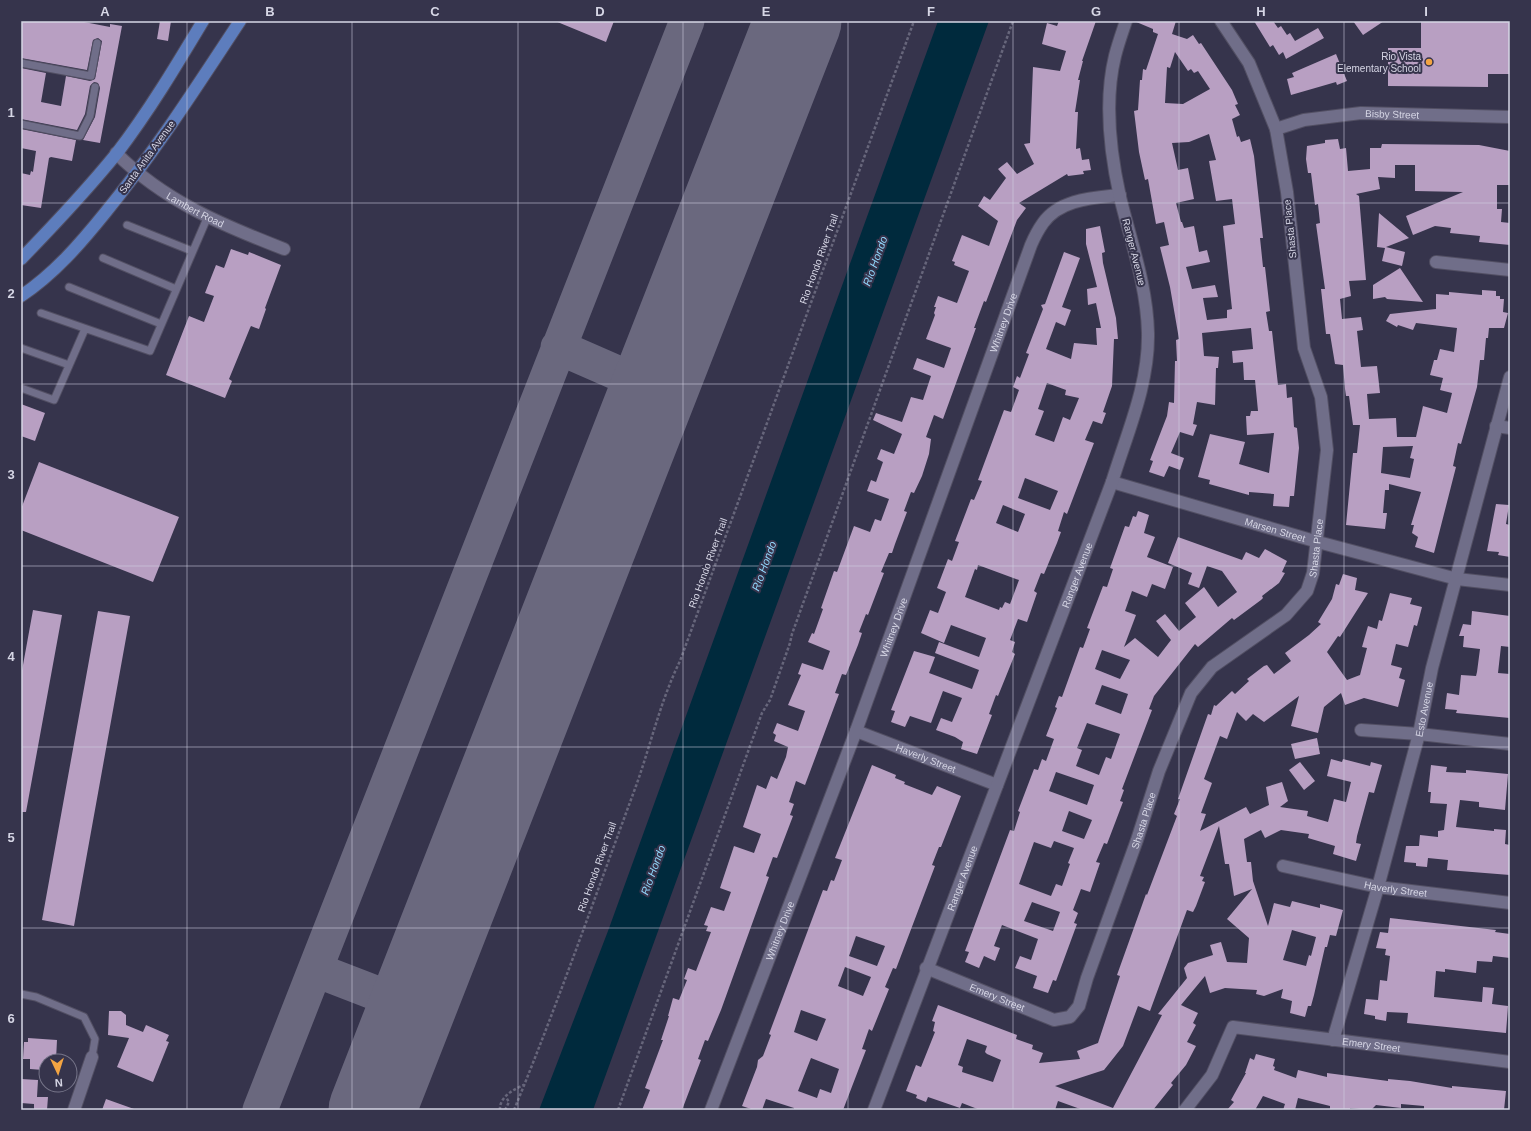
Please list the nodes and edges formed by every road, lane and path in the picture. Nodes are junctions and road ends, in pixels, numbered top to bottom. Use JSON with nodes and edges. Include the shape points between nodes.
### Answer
{"nodes":[{"id":1,"x":203,"y":21,"type":"edge"},
{"id":2,"x":240,"y":21,"type":"edge"},
{"id":3,"x":914,"y":21,"type":"edge"},
{"id":4,"x":1013,"y":21,"type":"edge"},
{"id":5,"x":1126,"y":21,"type":"edge"},
{"id":6,"x":1221,"y":21,"type":"edge"},
{"id":7,"x":97,"y":43,"type":"dead end"},
{"id":8,"x":21,"y":63,"type":"edge"},
{"id":9,"x":96,"y":87,"type":"dead end"},
{"id":10,"x":1510,"y":117,"type":"edge"},
{"id":11,"x":21,"y":124,"type":"edge"},
{"id":12,"x":1276,"y":129,"type":"junction"},
{"id":13,"x":116,"y":153,"type":"junction"},
{"id":14,"x":137,"y":174,"type":"junction"},
{"id":15,"x":1120,"y":195,"type":"junction"},
{"id":16,"x":208,"y":216,"type":"junction"},
{"id":17,"x":127,"y":225,"type":"dead end"},
{"id":18,"x":284,"y":249,"type":"dead end"},
{"id":19,"x":192,"y":252,"type":"junction"},
{"id":20,"x":104,"y":258,"type":"dead end"},
{"id":21,"x":21,"y":259,"type":"edge"},
{"id":22,"x":1436,"y":262,"type":"dead end"},
{"id":23,"x":1510,"y":270,"type":"edge"},
{"id":24,"x":69,"y":287,"type":"dead end"},
{"id":25,"x":176,"y":289,"type":"junction"},
{"id":26,"x":21,"y":296,"type":"edge"},
{"id":27,"x":41,"y":313,"type":"dead end"},
{"id":28,"x":161,"y":324,"type":"junction"},
{"id":29,"x":85,"y":328,"type":"junction"},
{"id":30,"x":21,"y":348,"type":"edge"},
{"id":31,"x":69,"y":366,"type":"junction"},
{"id":32,"x":1510,"y":377,"type":"edge"},
{"id":33,"x":21,"y":388,"type":"edge"},
{"id":34,"x":1496,"y":426,"type":"junction"},
{"id":35,"x":1510,"y":428,"type":"edge"},
{"id":36,"x":1112,"y":482,"type":"junction"},
{"id":37,"x":1318,"y":542,"type":"junction"},
{"id":38,"x":1457,"y":579,"type":"junction"},
{"id":39,"x":1510,"y":585,"type":"edge"},
{"id":40,"x":1361,"y":730,"type":"dead end"},
{"id":41,"x":856,"y":731,"type":"junction"},
{"id":42,"x":1419,"y":734,"type":"junction"},
{"id":43,"x":1510,"y":744,"type":"edge"},
{"id":44,"x":997,"y":785,"type":"junction"},
{"id":45,"x":1283,"y":866,"type":"dead end"},
{"id":46,"x":1378,"y":887,"type":"junction"},
{"id":47,"x":1510,"y":903,"type":"edge"},
{"id":48,"x":926,"y":968,"type":"junction"},
{"id":49,"x":21,"y":994,"type":"edge"},
{"id":50,"x":1070,"y":1017,"type":"joint"},
{"id":51,"x":1333,"y":1040,"type":"junction"},
{"id":52,"x":92,"y":1057,"type":"joint"},
{"id":53,"x":1510,"y":1062,"type":"edge"},
{"id":54,"x":525,"y":1085,"type":"junction"},
{"id":55,"x":506,"y":1096,"type":"junction"},
{"id":56,"x":879,"y":1109,"type":"edge"},
{"id":57,"x":74,"y":1110,"type":"edge"},
{"id":58,"x":500,"y":1110,"type":"edge"},
{"id":59,"x":505,"y":1110,"type":"edge"},
{"id":60,"x":514,"y":1110,"type":"edge"},
{"id":61,"x":618,"y":1110,"type":"edge"},
{"id":62,"x":711,"y":1110,"type":"edge"},
{"id":63,"x":1185,"y":1110,"type":"edge"}],
"edges":[{"from":1,"to":13,"type":"main road","via":[[162,89]]},
{"from":2,"to":14,"type":"main road","name":"Santa Anita Avenue"},
{"from":3,"to":54,"type":"path","name":"Rio Hondo River Trail","via":[[765,432],[680,661],[658,713],[640,774]]},
{"from":4,"to":61,"type":"path","via":[[770,700],[762,713]]},
{"from":5,"to":15,"type":"street","name":"Ranger Avenue","via":[[1115,57],[1110,97],[1111,141]]},
{"from":6,"to":12,"type":"street","name":"Shasta Place","via":[[1249,63]]},
{"from":7,"to":8,"type":"lane","via":[[91,76]]},
{"from":9,"to":11,"type":"lane","via":[[90,116],[80,136]]},
{"from":10,"to":12,"type":"street","name":"Bisby Street","via":[[1361,113],[1304,120]]},
{"from":12,"to":37,"type":"street","name":"Shasta Place","via":[[1287,192],[1304,348],[1321,397],[1327,450]]},
{"from":13,"to":14,"type":"street","name":"Lambert Road"},
{"from":13,"to":21,"type":"main road","via":[[56,224]]},
{"from":14,"to":16,"type":"street","name":"Lambert Road"},
{"from":14,"to":26,"type":"main road","name":"Santa Anita Avenue","via":[[83,241],[42,282]]},
{"from":15,"to":36,"type":"street","name":"Ranger Avenue","via":[[1145,299],[1148,334],[1140,399]]},
{"from":15,"to":41,"type":"street","name":"Whitney Drive","via":[[1057,208],[1043,223],[1030,245]]},
{"from":16,"to":18,"type":"street","name":"Lambert Road","via":[[226,226]]},
{"from":16,"to":19,"type":"lane"},
{"from":17,"to":19,"type":"lane"},
{"from":19,"to":25,"type":"lane"},
{"from":20,"to":25,"type":"lane"},
{"from":22,"to":23,"type":"street"},
{"from":24,"to":28,"type":"lane"},
{"from":25,"to":28,"type":"lane"},
{"from":27,"to":29,"type":"lane"},
{"from":28,"to":29,"type":"lane","via":[[150,351]]},
{"from":29,"to":31,"type":"lane"},
{"from":30,"to":31,"type":"lane"},
{"from":31,"to":33,"type":"lane","via":[[54,400]]},
{"from":32,"to":34,"type":"street","name":"Esto Avenue"},
{"from":34,"to":35,"type":"street"},
{"from":34,"to":38,"type":"street","name":"Esto Avenue"},
{"from":36,"to":37,"type":"street","name":"Marsen Street"},
{"from":36,"to":44,"type":"street","name":"Ranger Avenue"},
{"from":37,"to":38,"type":"street","name":"Marsen Street"},
{"from":37,"to":50,"type":"street","name":"Shasta Place","via":[[1307,591],[1286,615],[1212,667],[1191,693],[1159,771],[1138,840],[1078,1006]]},
{"from":38,"to":39,"type":"street","name":"Marsen Street"},
{"from":38,"to":42,"type":"street","name":"Esto Avenue","via":[[1432,668]]},
{"from":40,"to":42,"type":"street"},
{"from":41,"to":44,"type":"street","name":"Haverly Street"},
{"from":41,"to":62,"type":"street","name":"Whitney Drive"},
{"from":42,"to":43,"type":"street"},
{"from":42,"to":46,"type":"street","name":"Esto Avenue"},
{"from":44,"to":48,"type":"street","name":"Ranger Avenue"},
{"from":45,"to":46,"type":"street","name":"Haverly Street"},
{"from":46,"to":47,"type":"street","name":"Haverly Street"},
{"from":46,"to":51,"type":"street","name":"Esto Avenue"},
{"from":48,"to":50,"type":"street","name":"Emery Street","via":[[1054,1020]]},
{"from":48,"to":56,"type":"street","name":"Ranger Avenue"},
{"from":49,"to":52,"type":"lane","via":[[36,997],[84,1017],[95,1039]]},
{"from":51,"to":53,"type":"street","name":"Emery Street"},
{"from":51,"to":63,"type":"street","name":"Emery Street","via":[[1232,1027],[1212,1075]]},
{"from":52,"to":57,"type":"street"},
{"from":54,"to":55,"type":"path"},
{"from":54,"to":60,"type":"path","name":"Rio Hondo River Trail"},
{"from":55,"to":58,"type":"path","via":[[499,1106]]},
{"from":55,"to":59,"type":"path","via":[[509,1102]]}]}
